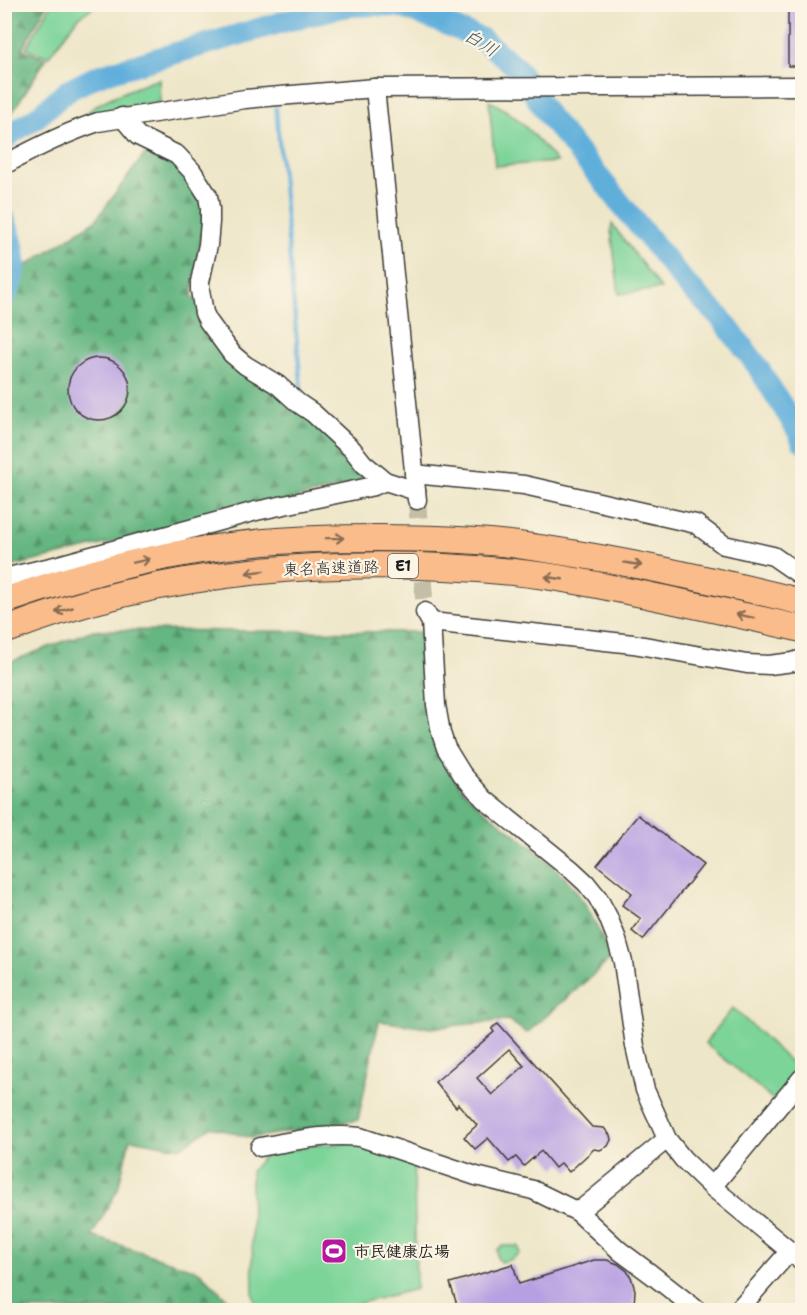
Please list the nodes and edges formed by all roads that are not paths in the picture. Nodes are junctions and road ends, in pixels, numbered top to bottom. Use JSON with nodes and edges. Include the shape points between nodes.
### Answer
{"nodes":[{"id":1,"x":802,"y":86,"type":"edge"},
{"id":2,"x":375,"y":88,"type":"junction"},
{"id":3,"x":122,"y":117,"type":"junction"},
{"id":4,"x":4,"y":165,"type":"edge"},
{"id":5,"x":385,"y":481,"type":"junction"},
{"id":6,"x":415,"y":488,"type":"junction"},
{"id":7,"x":802,"y":576,"type":"edge"},
{"id":8,"x":4,"y":578,"type":"edge"},
{"id":9,"x":792,"y":599,"type":"edge"},
{"id":10,"x":4,"y":601,"type":"edge"},
{"id":11,"x":802,"y":629,"type":"edge"},
{"id":12,"x":4,"y":631,"type":"edge"},
{"id":13,"x":802,"y":659,"type":"edge"},
{"id":14,"x":802,"y":1077,"type":"edge"},
{"id":15,"x":667,"y":1139,"type":"junction"},
{"id":16,"x":260,"y":1147,"type":"dead end"},
{"id":17,"x":712,"y":1187,"type":"junction"},
{"id":18,"x":578,"y":1212,"type":"junction"},
{"id":19,"x":796,"y":1256,"type":"edge"},
{"id":20,"x":697,"y":1311,"type":"edge"},
{"id":21,"x":738,"y":1311,"type":"edge"}],
"edges":[{"from":1,"to":2,"type":"street"},
{"from":2,"to":3,"type":"street","via":[[245,99]]},
{"from":2,"to":6,"type":"street"},
{"from":3,"to":4,"type":"street","via":[[77,129]]},
{"from":3,"to":5,"type":"street","via":[[138,136],[177,155],[208,196],[208,245],[200,282],[208,321],[232,354],[313,413]]},
{"from":5,"to":6,"type":"street"},
{"from":5,"to":8,"type":"street"},
{"from":6,"to":7,"type":"street","via":[[524,485],[696,524],[724,545],[773,556]]},
{"from":10,"to":9,"type":"highway","name":"東名高速道路","number":"E1","one_way":true,"via":[[143,561],[265,542],[331,538],[517,545],[652,567]]},
{"from":11,"to":12,"type":"highway","name":"東名高速道路","number":"E1","one_way":true,"via":[[585,582],[514,572],[401,566],[332,567],[213,577],[93,602]]},
{"from":13,"to":15,"type":"street","via":[[747,664],[633,644],[428,617],[436,705],[446,748],[484,799],[586,883],[608,917],[623,962],[634,1046],[645,1090]]},
{"from":14,"to":17,"type":"street"},
{"from":15,"to":17,"type":"street"},
{"from":15,"to":18,"type":"street"},
{"from":16,"to":18,"type":"street","via":[[316,1136],[360,1137],[476,1176],[533,1190]]},
{"from":17,"to":19,"type":"street"},
{"from":18,"to":20,"type":"street","via":[[620,1251]]},
{"from":19,"to":21,"type":"street"}]}
